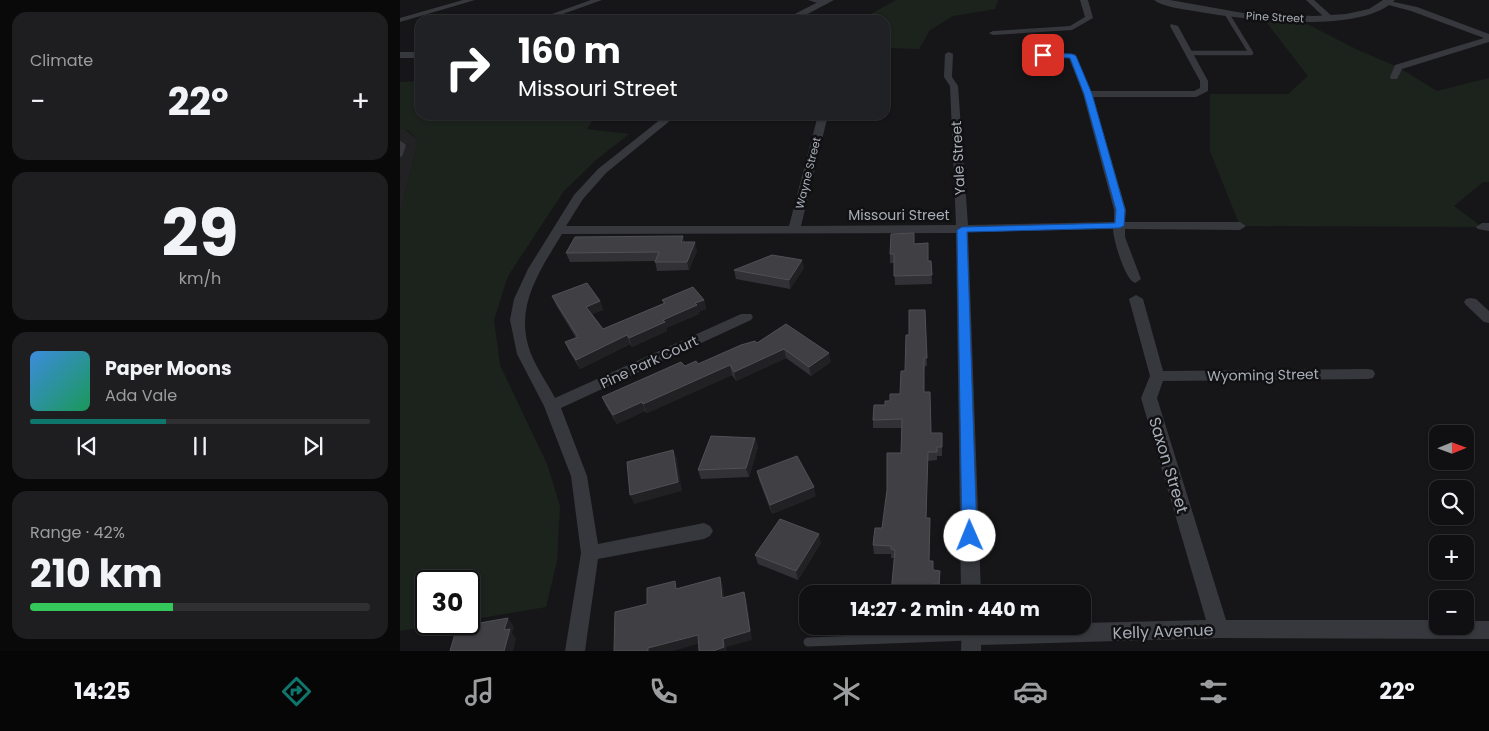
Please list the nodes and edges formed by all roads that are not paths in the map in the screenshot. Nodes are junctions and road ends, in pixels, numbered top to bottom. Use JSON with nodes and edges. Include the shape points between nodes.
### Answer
{"nodes":[{"id":1,"x":471,"y":0,"type":"edge"},
{"id":2,"x":598,"y":0,"type":"edge"},
{"id":3,"x":812,"y":0,"type":"edge"},
{"id":4,"x":1084,"y":0,"type":"edge"},
{"id":5,"x":1159,"y":0,"type":"edge"},
{"id":6,"x":1310,"y":0,"type":"edge"},
{"id":7,"x":827,"y":1,"type":"edge"},
{"id":8,"x":1389,"y":1,"type":"edge"},
{"id":9,"x":1178,"y":2,"type":"edge"},
{"id":10,"x":1227,"y":14,"type":"junction"},
{"id":11,"x":418,"y":15,"type":"edge"},
{"id":12,"x":554,"y":15,"type":"edge"},
{"id":13,"x":798,"y":15,"type":"edge"},
{"id":14,"x":415,"y":16,"type":"edge"},
{"id":15,"x":1329,"y":17,"type":"junction"},
{"id":16,"x":400,"y":20,"type":"edge"},
{"id":17,"x":1174,"y":26,"type":"dead end"},
{"id":18,"x":993,"y":33,"type":"dead end"},
{"id":19,"x":1489,"y":38,"type":"edge"},
{"id":20,"x":1188,"y":53,"type":"junction"},
{"id":21,"x":948,"y":54,"type":"dead end"},
{"id":22,"x":400,"y":55,"type":"edge"},
{"id":23,"x":415,"y":55,"type":"edge"},
{"id":24,"x":1043,"y":55,"type":"dead end"},
{"id":25,"x":1394,"y":77,"type":"dead end"},
{"id":26,"x":1088,"y":94,"type":"junction"},
{"id":27,"x":666,"y":120,"type":"edge"},
{"id":28,"x":822,"y":120,"type":"edge"},
{"id":29,"x":400,"y":144,"type":"edge"},
{"id":30,"x":400,"y":154,"type":"edge"},
{"id":31,"x":1119,"y":226,"type":"junction"},
{"id":32,"x":1240,"y":226,"type":"dead end"},
{"id":33,"x":558,"y":230,"type":"junction"},
{"id":34,"x":794,"y":230,"type":"junction"},
{"id":35,"x":962,"y":230,"type":"junction"},
{"id":36,"x":1135,"y":279,"type":"dead end"},
{"id":37,"x":1136,"y":300,"type":"dead end"},
{"id":38,"x":1471,"y":302,"type":"dead end"},
{"id":39,"x":746,"y":317,"type":"dead end"},
{"id":40,"x":1489,"y":319,"type":"edge"},
{"id":41,"x":1368,"y":374,"type":"dead end"},
{"id":42,"x":1157,"y":376,"type":"junction"},
{"id":43,"x":552,"y":406,"type":"junction"},
{"id":44,"x":704,"y":531,"type":"dead end"},
{"id":45,"x":590,"y":553,"type":"junction"},
{"id":46,"x":971,"y":585,"type":"edge"},
{"id":47,"x":1219,"y":629,"type":"junction"},
{"id":48,"x":1489,"y":630,"type":"edge"},
{"id":49,"x":972,"y":638,"type":"edge"},
{"id":50,"x":808,"y":642,"type":"dead end"},
{"id":51,"x":575,"y":651,"type":"edge"}],
"edges":[{"from":1,"to":11,"type":"street"},
{"from":2,"to":12,"type":"street"},
{"from":3,"to":7,"type":"street"},
{"from":4,"to":18,"type":"street","via":[[1089,18],[1072,28]]},
{"from":5,"to":9,"type":"street","name":"Pine Street"},
{"from":6,"to":15,"type":"street"},
{"from":7,"to":13,"type":"street"},
{"from":8,"to":15,"type":"street","name":"Pine Street","via":[[1376,10]]},
{"from":8,"to":19,"type":"street"},
{"from":9,"to":10,"type":"street","name":"Pine Street"},
{"from":10,"to":15,"type":"street","name":"Pine Street","via":[[1300,20]]},
{"from":10,"to":20,"type":"lane","via":[[1251,53]]},
{"from":14,"to":16,"type":"street"},
{"from":17,"to":20,"type":"street"},
{"from":19,"to":25,"type":"street","via":[[1398,67]]},
{"from":20,"to":26,"type":"street","via":[[1204,82],[1205,89],[1196,94]]},
{"from":21,"to":35,"type":"street","name":"Yale Street","via":[[948,77],[954,86]]},
{"from":22,"to":23,"type":"street"},
{"from":24,"to":26,"type":"street","via":[[1072,56]]},
{"from":26,"to":31,"type":"street","via":[[1120,210]]},
{"from":27,"to":33,"type":"street","via":[[602,171],[578,198]]},
{"from":28,"to":34,"type":"street","name":"Wayne Street"},
{"from":29,"to":30,"type":"lane","via":[[403,146]]},
{"from":31,"to":32,"type":"street","name":"Missouri Street"},
{"from":31,"to":35,"type":"street","name":"Missouri Street"},
{"from":31,"to":36,"type":"street"},
{"from":33,"to":34,"type":"street","name":"Missouri Street"},
{"from":33,"to":43,"type":"street","via":[[534,269],[521,299],[517,320],[524,354]]},
{"from":34,"to":35,"type":"street","name":"Missouri Street"},
{"from":35,"to":46,"type":"street","name":"Yale Street"},
{"from":37,"to":42,"type":"street"},
{"from":38,"to":40,"type":"street"},
{"from":39,"to":43,"type":"street","name":"Pine Park Court"},
{"from":41,"to":42,"type":"street","name":"Wyoming Street"},
{"from":42,"to":47,"type":"street","name":"Saxon Street","via":[[1149,398]]},
{"from":43,"to":45,"type":"street","via":[[580,476]]},
{"from":44,"to":45,"type":"street"},
{"from":45,"to":51,"type":"street"},
{"from":47,"to":48,"type":"street","name":"Kelly Avenue"},
{"from":47,"to":49,"type":"street","name":"Kelly Avenue"},
{"from":49,"to":50,"type":"lane","name":"Kelly Avenue"}]}
